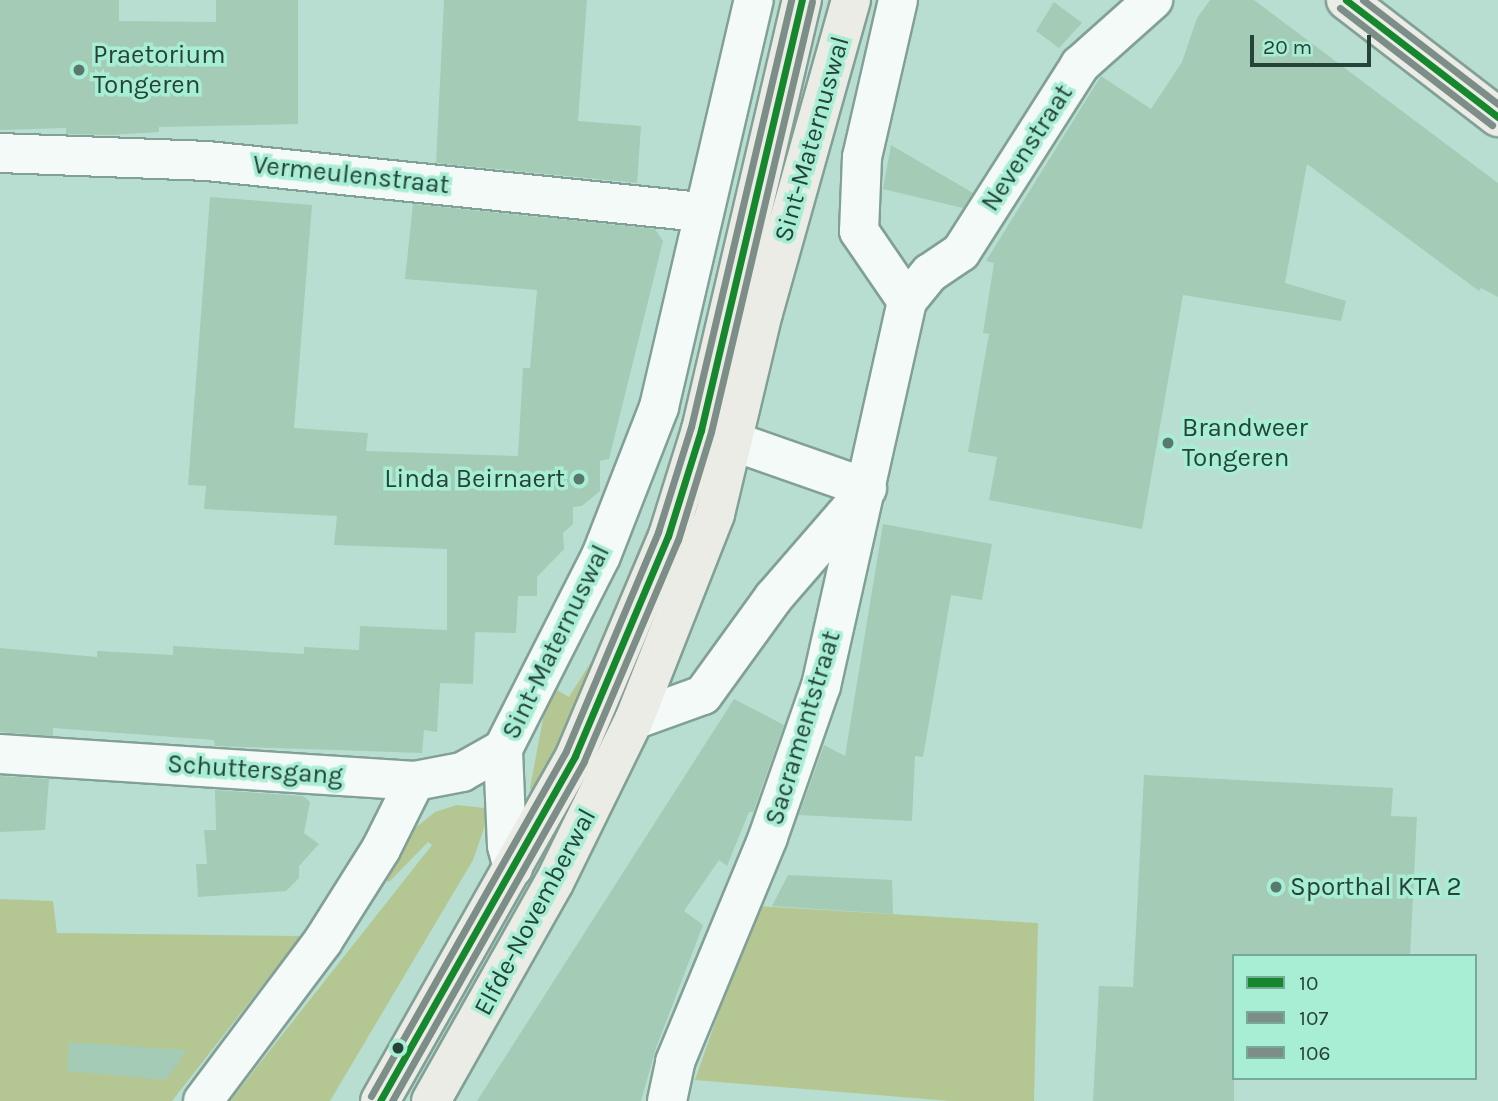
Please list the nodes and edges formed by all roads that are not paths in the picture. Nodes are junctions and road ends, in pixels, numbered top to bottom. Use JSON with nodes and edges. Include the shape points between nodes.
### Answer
{"nodes":[{"id":1,"x":754,"y":0,"type":"edge"},
{"id":2,"x":802,"y":0,"type":"edge"},
{"id":3,"x":850,"y":0,"type":"edge"},
{"id":4,"x":898,"y":0,"type":"edge"},
{"id":5,"x":1153,"y":0,"type":"edge"},
{"id":6,"x":1346,"y":0,"type":"edge"},
{"id":7,"x":1498,"y":117,"type":"edge"},
{"id":8,"x":0,"y":153,"type":"edge"},
{"id":9,"x":701,"y":212,"type":"junction"},
{"id":10,"x":907,"y":301,"type":"junction"},
{"id":11,"x":717,"y":436,"type":"junction"},
{"id":12,"x":867,"y":488,"type":"junction"},
{"id":13,"x":634,"y":720,"type":"junction"},
{"id":14,"x":503,"y":749,"type":"junction"},
{"id":15,"x":0,"y":754,"type":"edge"},
{"id":16,"x":415,"y":781,"type":"junction"},
{"id":17,"x":513,"y":868,"type":"junction"},
{"id":18,"x":204,"y":1101,"type":"edge"},
{"id":19,"x":380,"y":1101,"type":"edge"},
{"id":20,"x":431,"y":1101,"type":"edge"},
{"id":21,"x":667,"y":1101,"type":"edge"}],
"edges":[{"from":1,"to":9,"type":"street","name":"Sint-Maternuswal"},
{"from":2,"to":11,"type":"main road","name":"Sint-Maternuswal"},
{"from":3,"to":11,"type":"main road","name":"Sint-Maternuswal","via":[[763,313]]},
{"from":4,"to":10,"type":"street","name":"Sint-Maternuswal","via":[[862,157],[859,231]]},
{"from":5,"to":10,"type":"street","name":"Nevenstraat","via":[[1080,65],[961,252],[930,273]]},
{"from":6,"to":7,"type":"main road"},
{"from":8,"to":9,"type":"street","name":"Vermeulenstraat","via":[[220,162]]},
{"from":9,"to":14,"type":"street","name":"Sint-Maternuswal","via":[[659,407],[601,556]]},
{"from":10,"to":12,"type":"street","name":"Sacramentstraat"},
{"from":11,"to":12,"type":"street"},
{"from":11,"to":13,"type":"main road","name":"Sint-Maternuswal","via":[[715,514]]},
{"from":11,"to":17,"type":"main road","name":"Sint-Maternuswal","via":[[575,756]]},
{"from":12,"to":13,"type":"street","via":[[775,597],[703,695]]},
{"from":12,"to":21,"type":"street","name":"Sacramentstraat","via":[[821,686],[768,837],[675,1062]]},
{"from":13,"to":20,"type":"main road","name":"Elfde-Novemberwal","via":[[554,883]]},
{"from":14,"to":16,"type":"street","name":"Schuttersgang","via":[[462,772]]},
{"from":14,"to":17,"type":"street","name":"Sint-Maternuswal","via":[[507,846]]},
{"from":15,"to":16,"type":"street","name":"Schuttersgang"},
{"from":16,"to":18,"type":"street","via":[[381,849],[323,941]]},
{"from":17,"to":19,"type":"main road","name":"Elfde-Novemberwal"}]}
